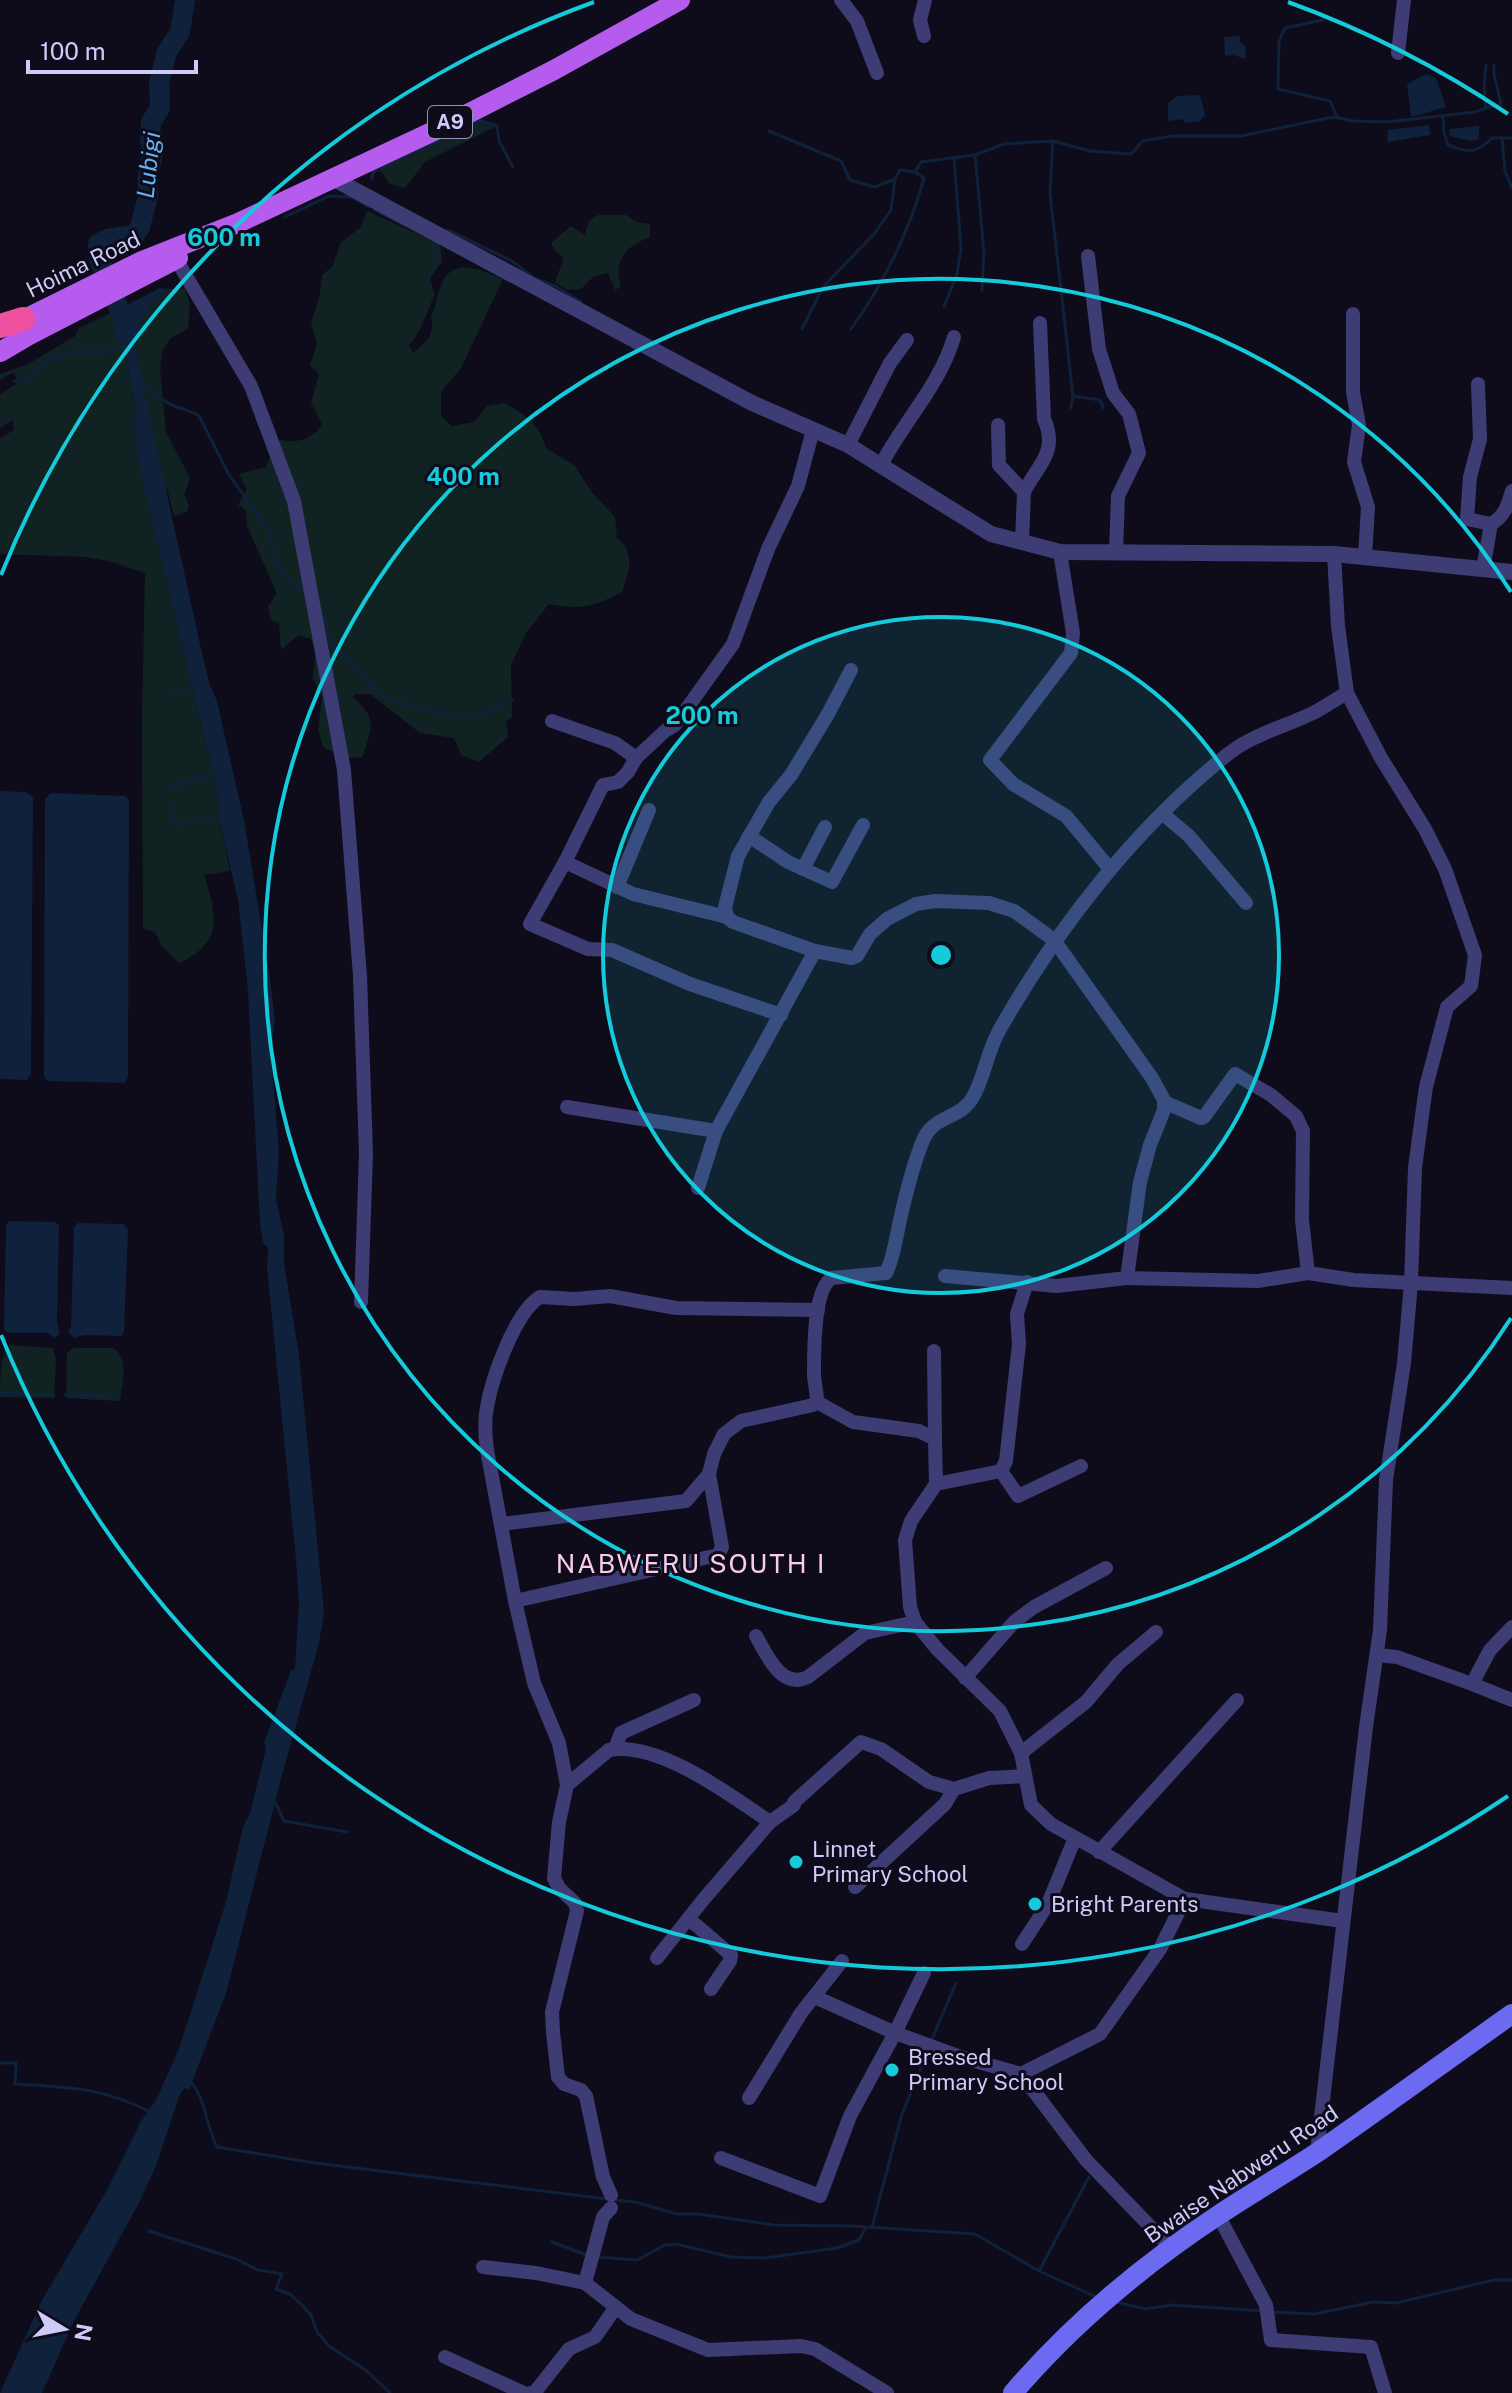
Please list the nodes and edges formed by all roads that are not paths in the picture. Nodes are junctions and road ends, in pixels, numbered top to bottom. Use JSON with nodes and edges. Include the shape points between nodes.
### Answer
{"nodes":[{"id":1,"x":841,"y":0,"type":"edge"},
{"id":2,"x":925,"y":0,"type":"edge"},
{"id":3,"x":1404,"y":0,"type":"edge"},
{"id":4,"x":675,"y":1,"type":"edge"},
{"id":5,"x":924,"y":36,"type":"dead end"},
{"id":6,"x":1398,"y":53,"type":"dead end"},
{"id":7,"x":877,"y":73,"type":"dead end"},
{"id":8,"x":334,"y":179,"type":"junction"},
{"id":9,"x":214,"y":233,"type":"junction"},
{"id":10,"x":1088,"y":256,"type":"dead end"},
{"id":11,"x":176,"y":259,"type":"junction"},
{"id":12,"x":1353,"y":314,"type":"dead end"},
{"id":13,"x":1040,"y":323,"type":"dead end"},
{"id":14,"x":13,"y":328,"type":"edge"},
{"id":15,"x":954,"y":337,"type":"dead end"},
{"id":16,"x":907,"y":340,"type":"dead end"},
{"id":17,"x":0,"y":352,"type":"edge"},
{"id":18,"x":1478,"y":384,"type":"dead end"},
{"id":19,"x":998,"y":425,"type":"dead end"},
{"id":20,"x":813,"y":430,"type":"junction"},
{"id":21,"x":848,"y":445,"type":"junction"},
{"id":22,"x":881,"y":465,"type":"junction"},
{"id":23,"x":1512,"y":491,"type":"edge"},
{"id":24,"x":1024,"y":492,"type":"junction"},
{"id":25,"x":1491,"y":524,"type":"junction"},
{"id":26,"x":1022,"y":542,"type":"junction"},
{"id":27,"x":1116,"y":551,"type":"junction"},
{"id":28,"x":1060,"y":552,"type":"junction"},
{"id":29,"x":1334,"y":554,"type":"junction"},
{"id":30,"x":1365,"y":557,"type":"junction"},
{"id":31,"x":1483,"y":569,"type":"junction"},
{"id":32,"x":1512,"y":572,"type":"edge"},
{"id":33,"x":851,"y":670,"type":"dead end"},
{"id":34,"x":1347,"y":693,"type":"junction"},
{"id":35,"x":552,"y":721,"type":"dead end"},
{"id":36,"x":636,"y":758,"type":"junction"},
{"id":37,"x":649,"y":810,"type":"dead end"},
{"id":38,"x":1163,"y":814,"type":"junction"},
{"id":39,"x":863,"y":825,"type":"dead end"},
{"id":40,"x":825,"y":827,"type":"dead end"},
{"id":41,"x":749,"y":836,"type":"junction"},
{"id":42,"x":565,"y":862,"type":"junction"},
{"id":43,"x":803,"y":869,"type":"junction"},
{"id":44,"x":1110,"y":869,"type":"junction"},
{"id":45,"x":617,"y":887,"type":"junction"},
{"id":46,"x":1246,"y":903,"type":"dead end"},
{"id":47,"x":727,"y":917,"type":"junction"},
{"id":48,"x":1054,"y":940,"type":"junction"},
{"id":49,"x":815,"y":951,"type":"junction"},
{"id":50,"x":781,"y":1015,"type":"junction"},
{"id":51,"x":1164,"y":1102,"type":"junction"},
{"id":52,"x":567,"y":1107,"type":"dead end"},
{"id":53,"x":716,"y":1131,"type":"junction"},
{"id":54,"x":698,"y":1188,"type":"dead end"},
{"id":55,"x":1308,"y":1273,"type":"junction"},
{"id":56,"x":945,"y":1276,"type":"dead end"},
{"id":57,"x":1127,"y":1278,"type":"junction"},
{"id":58,"x":1027,"y":1282,"type":"junction"},
{"id":59,"x":1411,"y":1283,"type":"junction"},
{"id":60,"x":1512,"y":1288,"type":"edge"},
{"id":61,"x":361,"y":1302,"type":"dead end"},
{"id":62,"x":818,"y":1310,"type":"junction"},
{"id":63,"x":934,"y":1351,"type":"dead end"},
{"id":64,"x":817,"y":1402,"type":"junction"},
{"id":65,"x":935,"y":1439,"type":"junction"},
{"id":66,"x":1081,"y":1466,"type":"dead end"},
{"id":67,"x":1001,"y":1471,"type":"junction"},
{"id":68,"x":709,"y":1474,"type":"junction"},
{"id":69,"x":936,"y":1484,"type":"junction"},
{"id":70,"x":502,"y":1524,"type":"junction"},
{"id":71,"x":1106,"y":1568,"type":"dead end"},
{"id":72,"x":515,"y":1601,"type":"junction"},
{"id":73,"x":915,"y":1622,"type":"junction"},
{"id":74,"x":1512,"y":1627,"type":"edge"},
{"id":75,"x":1156,"y":1632,"type":"dead end"},
{"id":76,"x":756,"y":1636,"type":"dead end"},
{"id":77,"x":1377,"y":1655,"type":"junction"},
{"id":78,"x":965,"y":1678,"type":"junction"},
{"id":79,"x":1472,"y":1684,"type":"junction"},
{"id":80,"x":694,"y":1700,"type":"dead end"},
{"id":81,"x":1237,"y":1700,"type":"dead end"},
{"id":82,"x":1512,"y":1700,"type":"edge"},
{"id":83,"x":615,"y":1748,"type":"junction"},
{"id":84,"x":1021,"y":1753,"type":"junction"},
{"id":85,"x":1025,"y":1776,"type":"junction"},
{"id":86,"x":567,"y":1785,"type":"junction"},
{"id":87,"x":954,"y":1789,"type":"junction"},
{"id":88,"x":770,"y":1822,"type":"junction"},
{"id":89,"x":1075,"y":1838,"type":"junction"},
{"id":90,"x":1099,"y":1852,"type":"junction"},
{"id":91,"x":855,"y":1887,"type":"dead end"},
{"id":92,"x":1185,"y":1899,"type":"junction"},
{"id":93,"x":689,"y":1919,"type":"junction"},
{"id":94,"x":1343,"y":1921,"type":"junction"},
{"id":95,"x":1022,"y":1944,"type":"dead end"},
{"id":96,"x":657,"y":1958,"type":"dead end"},
{"id":97,"x":842,"y":1961,"type":"dead end"},
{"id":98,"x":924,"y":1973,"type":"dead end"},
{"id":99,"x":711,"y":1989,"type":"dead end"},
{"id":100,"x":815,"y":1997,"type":"junction"},
{"id":101,"x":1512,"y":2014,"type":"edge"},
{"id":102,"x":895,"y":2033,"type":"junction"},
{"id":103,"x":1021,"y":2074,"type":"junction"},
{"id":104,"x":749,"y":2098,"type":"dead end"},
{"id":105,"x":1317,"y":2152,"type":"junction"},
{"id":106,"x":721,"y":2158,"type":"dead end"},
{"id":107,"x":1218,"y":2215,"type":"junction"},
{"id":108,"x":1171,"y":2248,"type":"junction"},
{"id":109,"x":483,"y":2267,"type":"dead end"},
{"id":110,"x":585,"y":2283,"type":"junction"},
{"id":111,"x":616,"y":2307,"type":"junction"},
{"id":112,"x":445,"y":2357,"type":"dead end"},
{"id":113,"x":524,"y":2393,"type":"edge"},
{"id":114,"x":530,"y":2393,"type":"edge"},
{"id":115,"x":887,"y":2393,"type":"edge"},
{"id":116,"x":1013,"y":2393,"type":"edge"},
{"id":117,"x":1385,"y":2393,"type":"edge"}],
"edges":[{"from":1,"to":7,"type":"street","via":[[857,21]]},
{"from":2,"to":5,"type":"street","via":[[920,20]]},
{"from":3,"to":6,"type":"street"},
{"from":4,"to":8,"type":"main road","number":"A9","via":[[554,70]]},
{"from":8,"to":9,"type":"main road","number":"A9"},
{"from":8,"to":20,"type":"street","via":[[752,403]]},
{"from":9,"to":11,"type":"main road","name":"Hoima Road","number":"A9"},
{"from":9,"to":14,"type":"main road","name":"Hoima Road","number":"A9","via":[[142,261]]},
{"from":10,"to":27,"type":"street","via":[[1099,349],[1113,393],[1129,414],[1139,453],[1118,496]]},
{"from":11,"to":14,"type":"main road","name":"Hoima Road","number":"A9","via":[[73,312]]},
{"from":11,"to":61,"type":"street","via":[[251,386],[294,501],[344,770],[366,1139]]},
{"from":12,"to":30,"type":"street","via":[[1353,392],[1359,425],[1354,462],[1368,507]]},
{"from":13,"to":24,"type":"street","via":[[1049,446]]},
{"from":14,"to":17,"type":"main road","number":"A9"},
{"from":15,"to":22,"type":"street","via":[[929,392]]},
{"from":16,"to":21,"type":"street"},
{"from":18,"to":25,"type":"street","via":[[1480,439],[1467,519]]},
{"from":19,"to":24,"type":"street","via":[[999,465]]},
{"from":20,"to":21,"type":"street"},
{"from":20,"to":36,"type":"street","via":[[798,486],[733,644],[675,725]]},
{"from":21,"to":22,"type":"street"},
{"from":22,"to":26,"type":"street","via":[[991,534]]},
{"from":23,"to":25,"type":"street","via":[[1508,507]]},
{"from":24,"to":26,"type":"street"},
{"from":25,"to":31,"type":"street"},
{"from":26,"to":28,"type":"street"},
{"from":27,"to":28,"type":"street"},
{"from":27,"to":29,"type":"street"},
{"from":28,"to":44,"type":"street","via":[[1073,633],[1071,653],[990,760],[1013,784],[1066,816]]},
{"from":29,"to":30,"type":"street"},
{"from":29,"to":34,"type":"street"},
{"from":30,"to":31,"type":"street"},
{"from":31,"to":32,"type":"street"},
{"from":33,"to":41,"type":"street"},
{"from":34,"to":38,"type":"street","via":[[1230,753]]},
{"from":34,"to":59,"type":"street","via":[[1445,869],[1475,955],[1471,986],[1447,1007],[1426,1087],[1415,1168]]},
{"from":35,"to":36,"type":"street","via":[[615,743]]},
{"from":36,"to":42,"type":"street","via":[[618,782],[603,785]]},
{"from":37,"to":45,"type":"street"},
{"from":38,"to":44,"type":"street"},
{"from":38,"to":46,"type":"street","via":[[1189,836]]},
{"from":39,"to":43,"type":"street","via":[[832,882]]},
{"from":40,"to":43,"type":"street"},
{"from":41,"to":43,"type":"street"},
{"from":41,"to":47,"type":"street","via":[[732,877]]},
{"from":42,"to":45,"type":"street"},
{"from":42,"to":50,"type":"street","via":[[530,924]]},
{"from":44,"to":48,"type":"street"},
{"from":45,"to":47,"type":"street"},
{"from":47,"to":49,"type":"street"},
{"from":48,"to":49,"type":"street","via":[[1014,911],[989,903],[935,901],[887,919],[857,956]]},
{"from":48,"to":51,"type":"street"},
{"from":48,"to":62,"type":"street","via":[[998,1032],[976,1093],[966,1108],[941,1119],[925,1138],[886,1273],[824,1282]]},
{"from":49,"to":50,"type":"street"},
{"from":50,"to":53,"type":"street"},
{"from":51,"to":55,"type":"street","via":[[1204,1117],[1235,1074],[1296,1116],[1303,1131],[1302,1220]]},
{"from":51,"to":57,"type":"street","via":[[1140,1182]]},
{"from":52,"to":53,"type":"street"},
{"from":53,"to":54,"type":"street"},
{"from":55,"to":57,"type":"street","via":[[1258,1281]]},
{"from":55,"to":59,"type":"street"},
{"from":56,"to":58,"type":"street"},
{"from":57,"to":58,"type":"street","via":[[1057,1286]]},
{"from":58,"to":67,"type":"street","via":[[1017,1314],[1019,1344]]},
{"from":59,"to":60,"type":"street"},
{"from":59,"to":77,"type":"street","via":[[1386,1480]]},
{"from":62,"to":64,"type":"street"},
{"from":62,"to":70,"type":"street","via":[[676,1308],[592,1295],[536,1299],[506,1347],[487,1405],[487,1450]]},
{"from":63,"to":65,"type":"street"},
{"from":64,"to":65,"type":"street","via":[[853,1422],[919,1431]]},
{"from":64,"to":68,"type":"street","via":[[735,1423],[724,1434]]},
{"from":65,"to":69,"type":"street"},
{"from":66,"to":67,"type":"street","via":[[1018,1496]]},
{"from":67,"to":69,"type":"street"},
{"from":68,"to":70,"type":"street","via":[[686,1501]]},
{"from":68,"to":72,"type":"street","via":[[722,1547],[718,1555]]},
{"from":69,"to":73,"type":"street","via":[[905,1540]]},
{"from":70,"to":72,"type":"street"},
{"from":71,"to":78,"type":"street","via":[[1014,1622]]},
{"from":72,"to":86,"type":"street","via":[[534,1683],[559,1743]]},
{"from":73,"to":76,"type":"street","via":[[865,1633],[797,1680],[774,1668]]},
{"from":73,"to":78,"type":"street"},
{"from":74,"to":79,"type":"street","via":[[1490,1650]]},
{"from":75,"to":84,"type":"street","via":[[1118,1664],[1086,1702]]},
{"from":77,"to":79,"type":"street"},
{"from":77,"to":94,"type":"street"},
{"from":78,"to":84,"type":"street","via":[[1000,1711]]},
{"from":79,"to":82,"type":"street"},
{"from":80,"to":83,"type":"street","via":[[621,1733]]},
{"from":81,"to":90,"type":"street"},
{"from":83,"to":86,"type":"street"},
{"from":83,"to":88,"type":"street","via":[[667,1759]]},
{"from":84,"to":85,"type":"street"},
{"from":85,"to":87,"type":"street","via":[[989,1778]]},
{"from":85,"to":89,"type":"street","via":[[1031,1805]]},
{"from":86,"to":110,"type":"street","via":[[554,1878],[577,1911],[552,2012],[556,2063],[564,2084],[586,2096],[611,2201]]},
{"from":87,"to":88,"type":"street","via":[[929,1782],[881,1749],[861,1742]]},
{"from":87,"to":91,"type":"street","via":[[945,1804]]},
{"from":88,"to":93,"type":"street"},
{"from":89,"to":90,"type":"street"},
{"from":89,"to":95,"type":"street","via":[[1048,1904]]},
{"from":90,"to":92,"type":"street"},
{"from":92,"to":94,"type":"street"},
{"from":92,"to":103,"type":"street","via":[[1160,1949],[1100,2034]]},
{"from":93,"to":96,"type":"street"},
{"from":93,"to":99,"type":"street","via":[[732,1956]]},
{"from":94,"to":105,"type":"street"},
{"from":97,"to":100,"type":"street"},
{"from":98,"to":102,"type":"street"},
{"from":100,"to":102,"type":"street"},
{"from":100,"to":104,"type":"street"},
{"from":101,"to":105,"type":"main road","name":"Bwaise Nabweru Road"},
{"from":102,"to":103,"type":"street"},
{"from":102,"to":106,"type":"street","via":[[850,2116],[820,2196]]},
{"from":103,"to":108,"type":"street","via":[[1086,2160]]},
{"from":105,"to":107,"type":"main road","name":"Bwaise Nabweru Road"},
{"from":107,"to":108,"type":"main road","name":"Bwaise Nabweru Road"},
{"from":107,"to":117,"type":"street","via":[[1267,2311],[1271,2340],[1371,2347]]},
{"from":108,"to":116,"type":"main road","name":"Bwaise Nabweru Road","via":[[1047,2353]]},
{"from":109,"to":110,"type":"street"},
{"from":110,"to":111,"type":"street"},
{"from":111,"to":114,"type":"street","via":[[595,2337],[569,2349]]},
{"from":111,"to":115,"type":"street","via":[[631,2319],[708,2350],[815,2349]]},
{"from":112,"to":113,"type":"street"}]}
